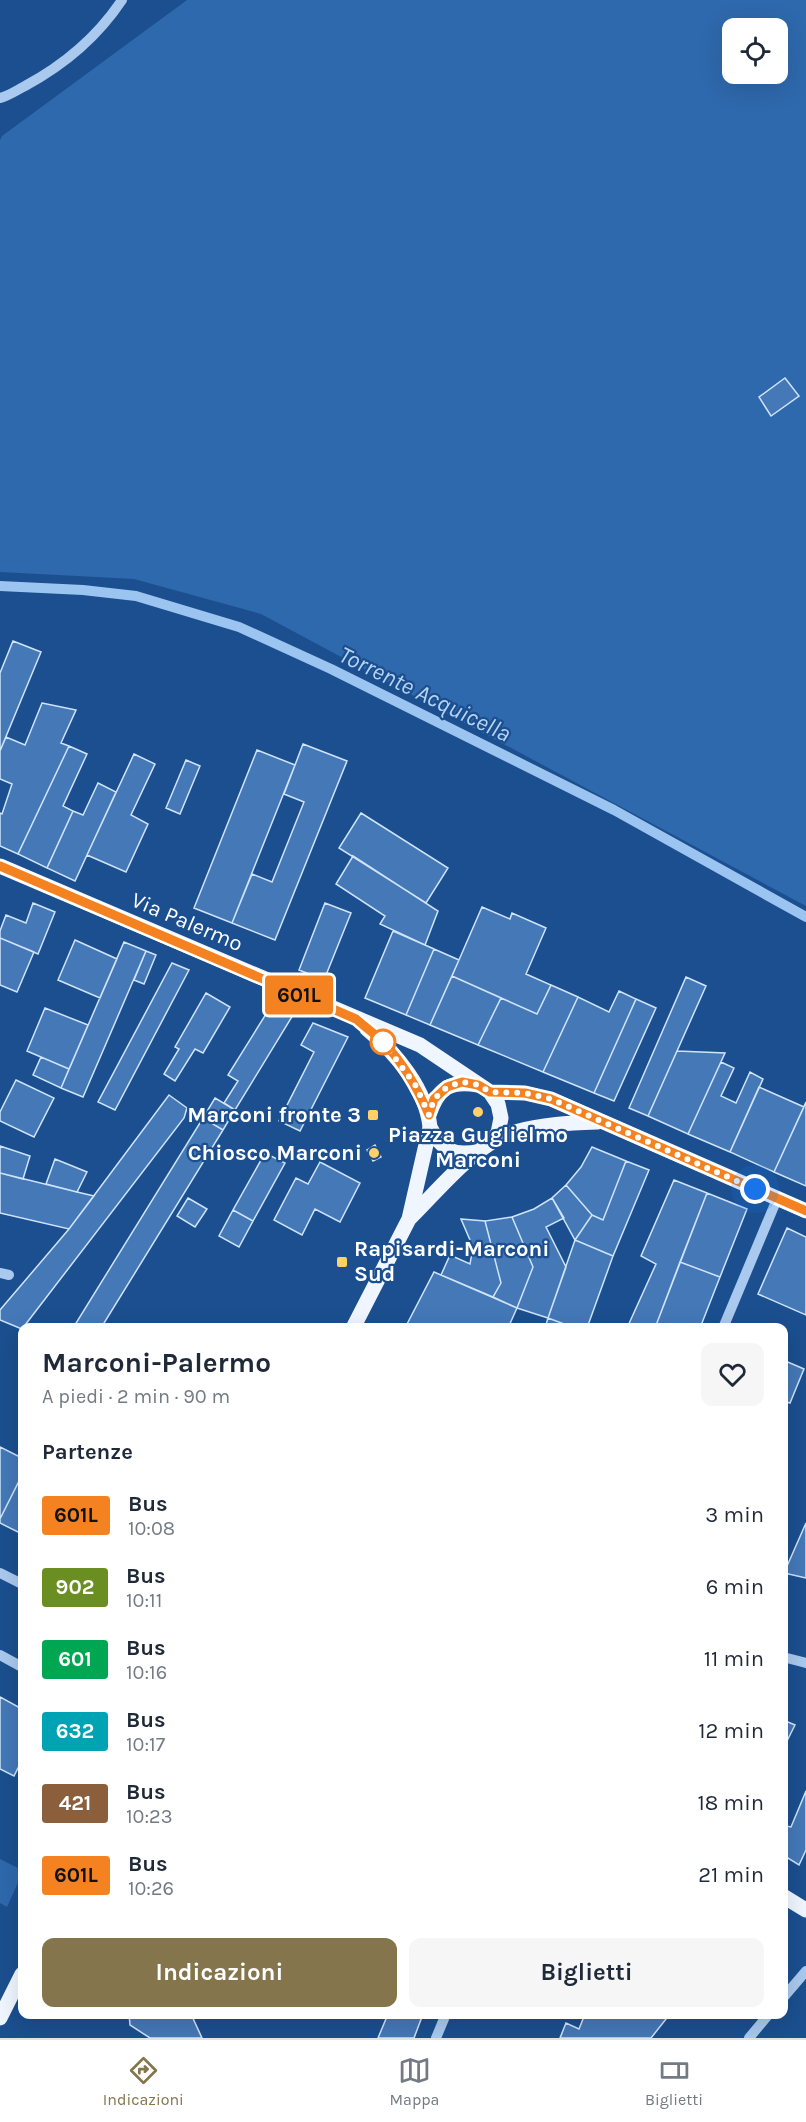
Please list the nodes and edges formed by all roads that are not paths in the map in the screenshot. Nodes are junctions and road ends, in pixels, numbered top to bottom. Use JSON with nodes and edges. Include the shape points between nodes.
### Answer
{"nodes":[{"id":1,"x":122,"y":0,"type":"edge"},
{"id":2,"x":0,"y":98,"type":"edge"},
{"id":3,"x":0,"y":866,"type":"edge"},
{"id":4,"x":356,"y":1019,"type":"junction"},
{"id":5,"x":484,"y":1088,"type":"junction"},
{"id":6,"x":429,"y":1121,"type":"junction"},
{"id":7,"x":604,"y":1122,"type":"junction"},
{"id":8,"x":485,"y":1148,"type":"junction"},
{"id":9,"x":777,"y":1199,"type":"junction"},
{"id":10,"x":806,"y":1211,"type":"edge"},
{"id":11,"x":408,"y":1219,"type":"junction"},
{"id":12,"x":356,"y":1323,"type":"edge"},
{"id":13,"x":725,"y":1323,"type":"edge"},
{"id":14,"x":0,"y":1573,"type":"edge"},
{"id":15,"x":18,"y":1582,"type":"edge"},
{"id":16,"x":0,"y":1655,"type":"edge"},
{"id":17,"x":788,"y":1658,"type":"edge"},
{"id":18,"x":806,"y":1663,"type":"edge"},
{"id":19,"x":18,"y":1665,"type":"edge"},
{"id":20,"x":788,"y":1899,"type":"edge"},
{"id":21,"x":806,"y":1910,"type":"edge"},
{"id":22,"x":806,"y":1971,"type":"edge"},
{"id":23,"x":18,"y":1982,"type":"edge"},
{"id":24,"x":788,"y":1992,"type":"edge"},
{"id":25,"x":0,"y":2018,"type":"edge"},
{"id":26,"x":444,"y":2019,"type":"edge"},
{"id":27,"x":765,"y":2019,"type":"edge"},
{"id":28,"x":436,"y":2038,"type":"edge"},
{"id":29,"x":749,"y":2038,"type":"edge"}],
"edges":[{"from":1,"to":2,"type":"street","via":[[93,37],[62,63]]},
{"from":3,"to":4,"type":"main road","name":"Via Palermo"},
{"from":4,"to":5,"type":"main road","name":"Via Palermo","via":[[420,1045]]},
{"from":4,"to":6,"type":"main road","via":[[399,1061],[416,1086]]},
{"from":5,"to":6,"type":"main road","via":[[462,1082],[447,1087],[434,1099]]},
{"from":5,"to":7,"type":"main road","via":[[551,1099]]},
{"from":5,"to":8,"type":"main road","via":[[498,1104],[501,1118],[498,1132]]},
{"from":6,"to":8,"type":"main road","via":[[437,1141],[449,1151],[465,1154]]},
{"from":6,"to":11,"type":"main road"},
{"from":7,"to":8,"type":"main road","via":[[513,1132]]},
{"from":7,"to":9,"type":"main road"},
{"from":8,"to":11,"type":"main road"},
{"from":9,"to":10,"type":"main road"},
{"from":9,"to":13,"type":"street"},
{"from":11,"to":12,"type":"main road"},
{"from":14,"to":15,"type":"street"},
{"from":16,"to":19,"type":"street"},
{"from":17,"to":18,"type":"street"},
{"from":20,"to":21,"type":"main road"},
{"from":22,"to":24,"type":"street"},
{"from":23,"to":25,"type":"main road"},
{"from":26,"to":28,"type":"street"},
{"from":27,"to":29,"type":"street"}]}
